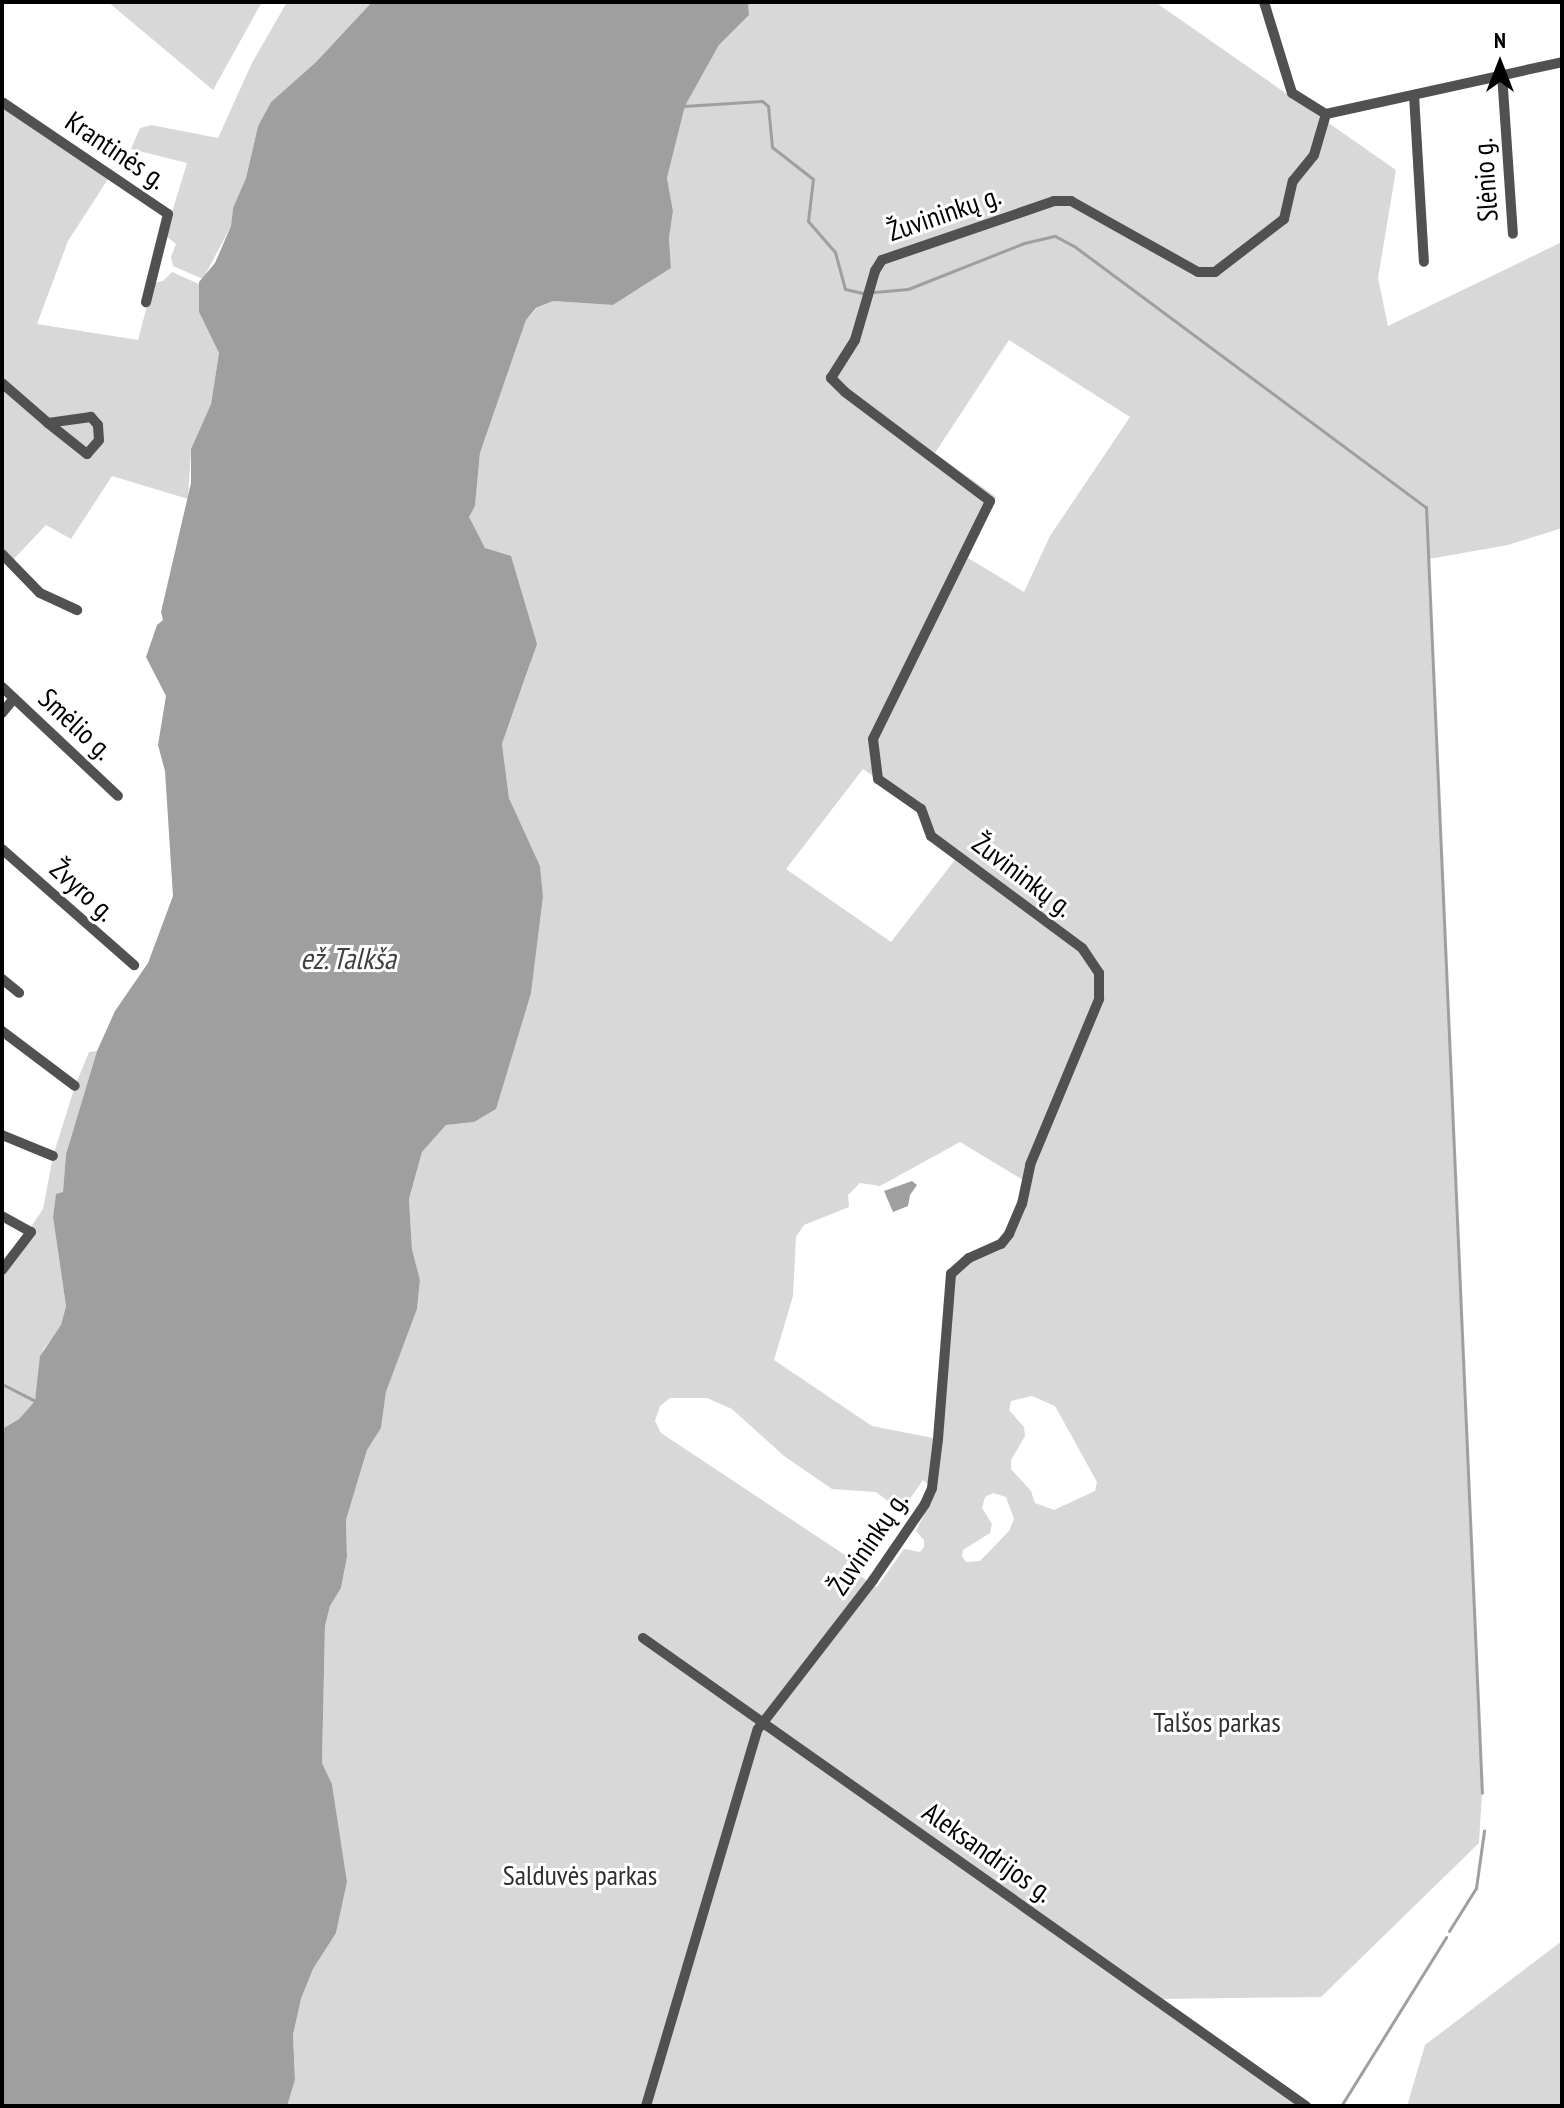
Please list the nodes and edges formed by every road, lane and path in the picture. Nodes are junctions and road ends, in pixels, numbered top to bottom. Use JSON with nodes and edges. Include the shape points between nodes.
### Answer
{"nodes":[{"id":1,"x":1264,"y":2,"type":"edge"},
{"id":2,"x":1562,"y":62,"type":"edge"},
{"id":3,"x":1502,"y":74,"type":"junction"},
{"id":4,"x":1414,"y":95,"type":"junction"},
{"id":5,"x":2,"y":102,"type":"edge"},
{"id":6,"x":1326,"y":114,"type":"junction"},
{"id":7,"x":1513,"y":234,"type":"dead end"},
{"id":8,"x":1424,"y":262,"type":"dead end"},
{"id":9,"x":146,"y":302,"type":"dead end"},
{"id":10,"x":2,"y":383,"type":"edge"},
{"id":11,"x":48,"y":423,"type":"junction"},
{"id":12,"x":2,"y":554,"type":"edge"},
{"id":13,"x":77,"y":610,"type":"dead end"},
{"id":14,"x":2,"y":687,"type":"edge"},
{"id":15,"x":14,"y":698,"type":"junction"},
{"id":16,"x":2,"y":713,"type":"edge"},
{"id":17,"x":118,"y":796,"type":"dead end"},
{"id":18,"x":2,"y":849,"type":"edge"},
{"id":19,"x":134,"y":965,"type":"dead end"},
{"id":20,"x":2,"y":979,"type":"edge"},
{"id":21,"x":19,"y":993,"type":"dead end"},
{"id":22,"x":3,"y":1034,"type":"edge"},
{"id":23,"x":75,"y":1086,"type":"dead end"},
{"id":24,"x":2,"y":1135,"type":"edge"},
{"id":25,"x":53,"y":1156,"type":"dead end"},
{"id":26,"x":2,"y":1216,"type":"edge"},
{"id":27,"x":2,"y":1270,"type":"edge"},
{"id":28,"x":643,"y":1638,"type":"dead end"},
{"id":29,"x":762,"y":1722,"type":"junction"},
{"id":30,"x":646,"y":2106,"type":"edge"},
{"id":31,"x":1306,"y":2106,"type":"edge"}],
"edges":[{"from":1,"to":6,"type":"street","via":[[1292,93]]},
{"from":2,"to":3,"type":"street"},
{"from":3,"to":4,"type":"street"},
{"from":3,"to":7,"type":"street","name":"Slėnio g."},
{"from":4,"to":6,"type":"street"},
{"from":4,"to":8,"type":"street"},
{"from":5,"to":9,"type":"street","name":"Krantinės g.","via":[[168,214]]},
{"from":6,"to":29,"type":"street","name":"Žuvininkų g.","via":[[1314,155],[1293,181],[1284,219],[1215,272],[1198,272],[1071,201],[1054,201],[882,260],[855,340],[831,378],[990,501],[873,739],[878,779],[921,809],[931,836],[1082,948],[1099,973],[1099,999],[1030,1165],[1009,1234],[951,1274],[938,1439],[925,1504],[843,1622]]},
{"from":10,"to":11,"type":"street"},
{"from":11,"to":11,"type":"street","via":[[87,454],[99,440],[91,417]]},
{"from":12,"to":13,"type":"street","via":[[40,593]]},
{"from":14,"to":15,"type":"street","name":"Smėlio g."},
{"from":15,"to":16,"type":"street"},
{"from":15,"to":17,"type":"street","name":"Smėlio g."},
{"from":18,"to":19,"type":"street","name":"Žvyro g."},
{"from":20,"to":21,"type":"street"},
{"from":22,"to":23,"type":"street"},
{"from":24,"to":25,"type":"street"},
{"from":26,"to":27,"type":"street","via":[[31,1232]]},
{"from":28,"to":29,"type":"street","name":"Aleksandrijos g."},
{"from":29,"to":30,"type":"street","name":"Žuvininkų g."},
{"from":29,"to":31,"type":"street","name":"Aleksandrijos g."}]}
